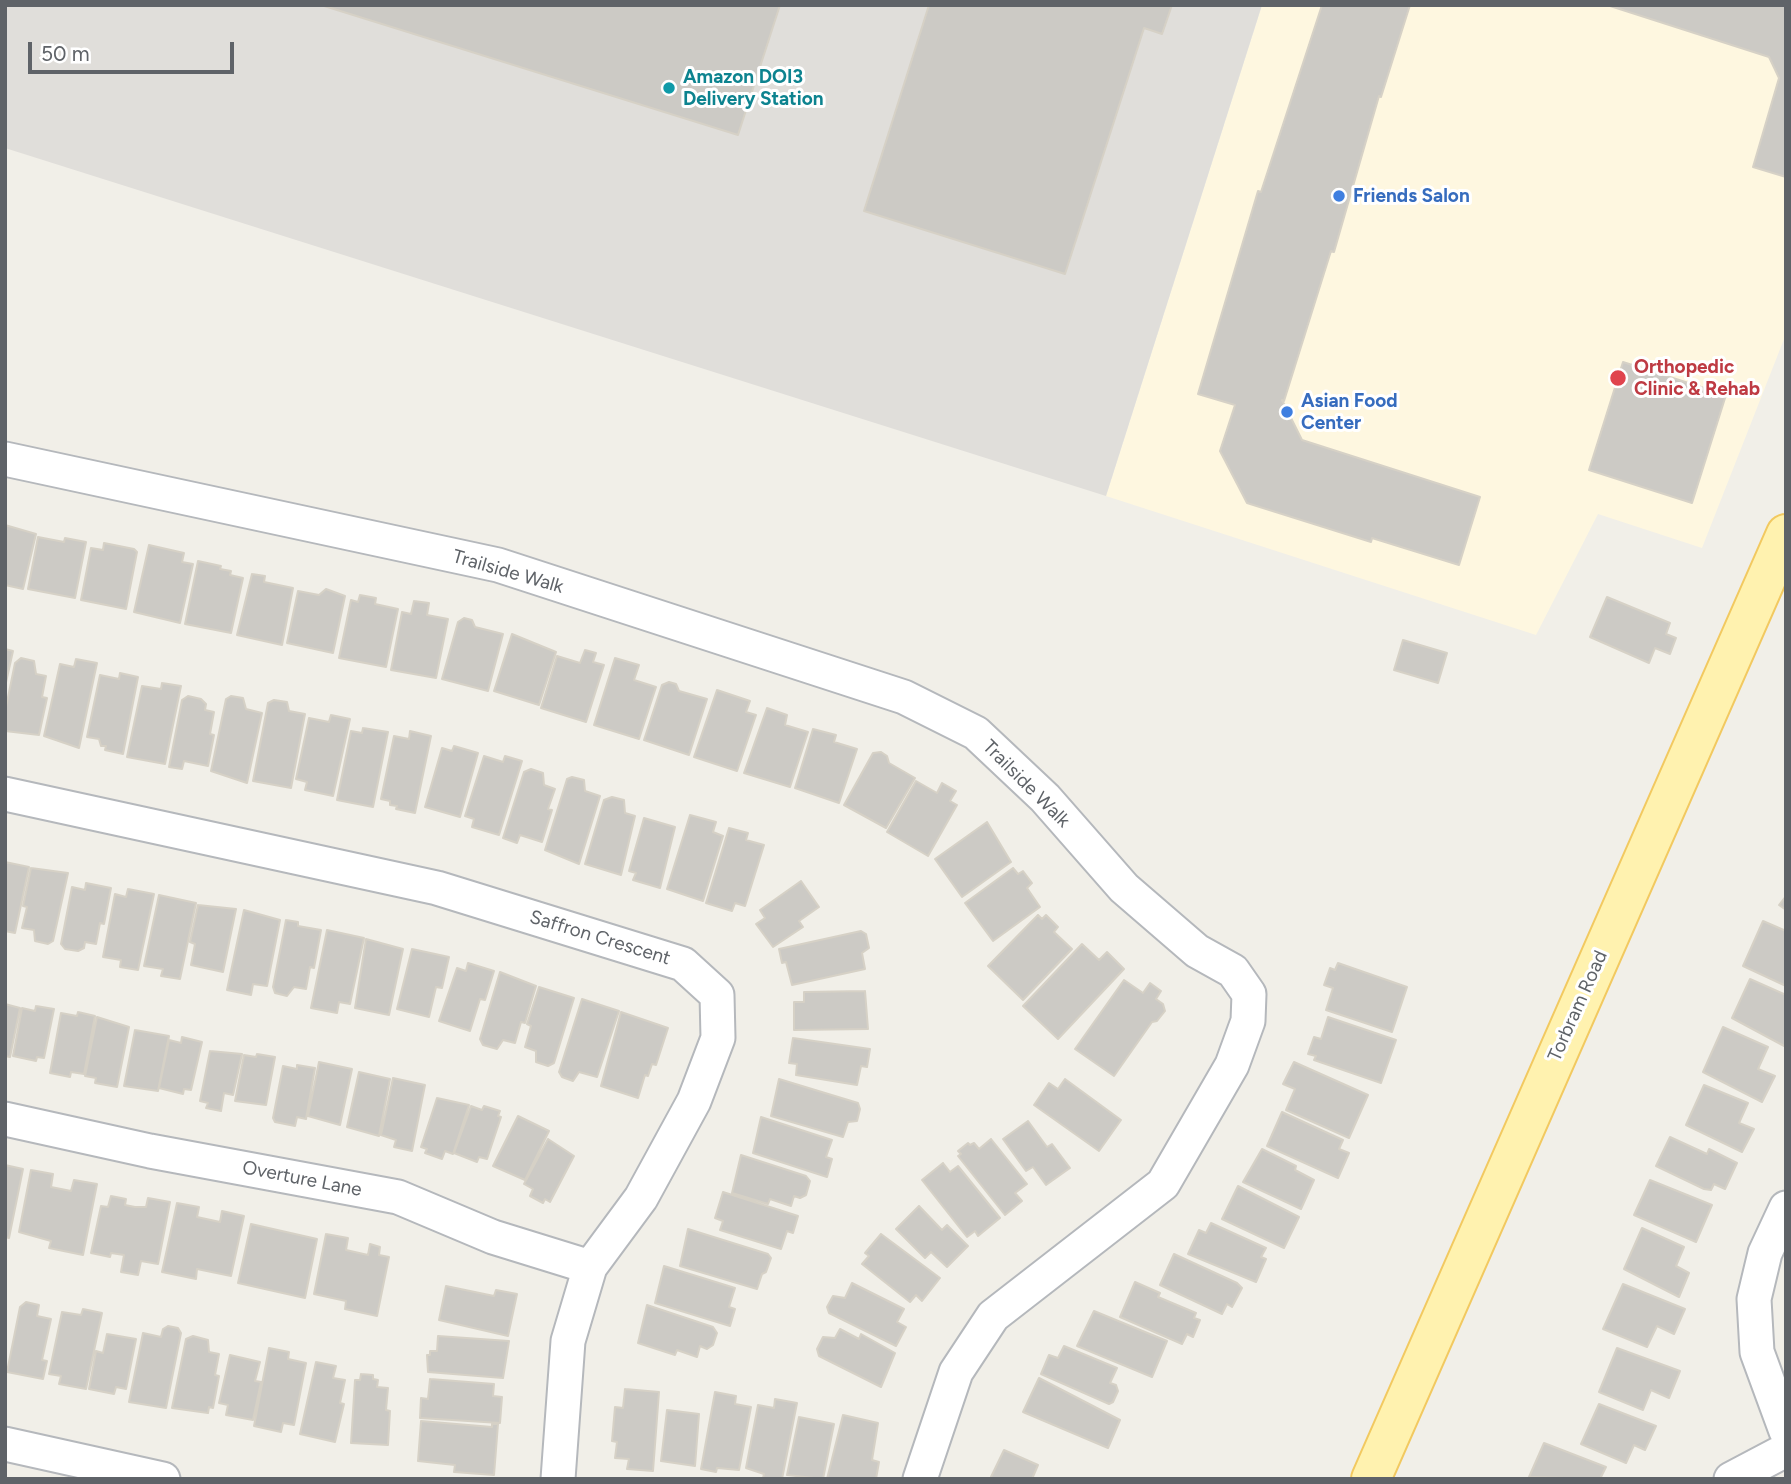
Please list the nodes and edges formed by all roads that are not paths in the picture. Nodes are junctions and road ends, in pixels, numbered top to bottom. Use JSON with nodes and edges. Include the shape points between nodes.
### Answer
{"nodes":[{"id":1,"x":5,"y":459,"type":"edge"},
{"id":2,"x":1786,"y":534,"type":"edge"},
{"id":3,"x":5,"y":794,"type":"edge"},
{"id":4,"x":5,"y":1119,"type":"edge"},
{"id":5,"x":1786,"y":1208,"type":"edge"},
{"id":6,"x":590,"y":1268,"type":"junction"},
{"id":7,"x":1786,"y":1431,"type":"edge"},
{"id":8,"x":5,"y":1444,"type":"edge"},
{"id":9,"x":1786,"y":1450,"type":"edge"},
{"id":10,"x":163,"y":1479,"type":"edge"},
{"id":11,"x":558,"y":1479,"type":"edge"},
{"id":12,"x":920,"y":1479,"type":"edge"},
{"id":13,"x":1371,"y":1479,"type":"edge"},
{"id":14,"x":1731,"y":1479,"type":"edge"}],
"edges":[{"from":1,"to":12,"type":"street","name":"Trailside Walk","via":[[498,565],[904,697],[976,733],[1045,798],[1124,888],[1197,951],[1233,971],[1249,994],[1248,1021],[1232,1065],[1163,1184],[993,1316],[956,1373]]},
{"from":2,"to":13,"type":"main road","name":"Torbram Road"},
{"from":3,"to":6,"type":"street","name":"Saffron Crescent","via":[[437,888],[683,964],[717,995],[719,1038],[694,1101],[641,1198]]},
{"from":4,"to":6,"type":"street","name":"Overture Lane","via":[[398,1197],[493,1237]]},
{"from":5,"to":7,"type":"street","via":[[1765,1253],[1754,1299],[1757,1352]]},
{"from":6,"to":11,"type":"street","name":"Saffron Crescent","via":[[568,1341]]},
{"from":8,"to":10,"type":"street"},
{"from":9,"to":14,"type":"street"}]}
